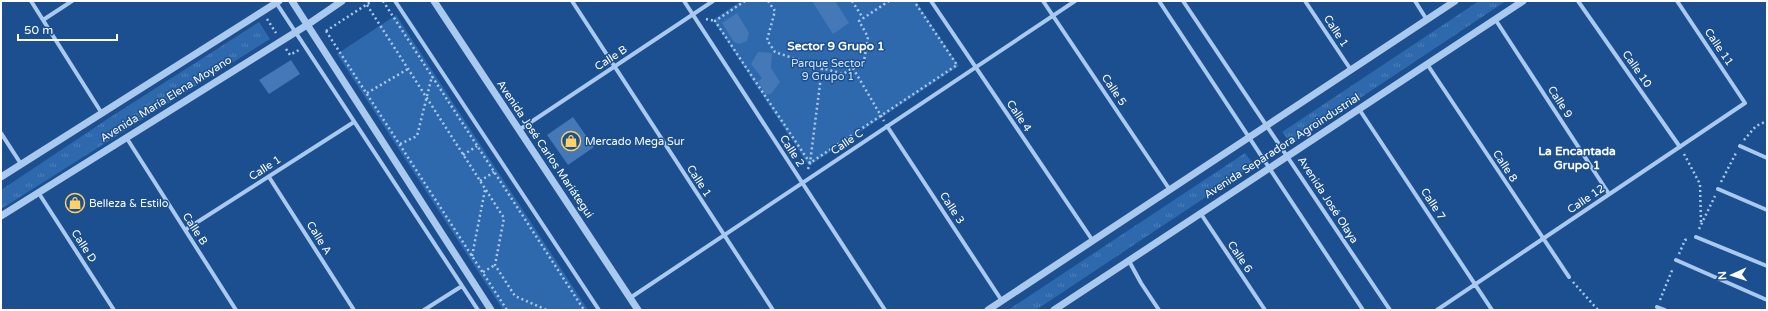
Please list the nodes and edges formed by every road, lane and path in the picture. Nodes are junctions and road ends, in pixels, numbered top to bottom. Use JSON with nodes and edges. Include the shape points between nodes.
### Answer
{"nodes":[{"id":1,"x":30,"y":1,"type":"edge"},
{"id":2,"x":72,"y":1,"type":"edge"},
{"id":3,"x":292,"y":1,"type":"edge"},
{"id":4,"x":342,"y":1,"type":"edge"},
{"id":5,"x":383,"y":1,"type":"edge"},
{"id":6,"x":395,"y":1,"type":"edge"},
{"id":7,"x":434,"y":1,"type":"edge"},
{"id":8,"x":572,"y":1,"type":"edge"},
{"id":9,"x":684,"y":1,"type":"edge"},
{"id":10,"x":713,"y":1,"type":"edge"},
{"id":11,"x":745,"y":1,"type":"edge"},
{"id":12,"x":768,"y":1,"type":"edge"},
{"id":13,"x":852,"y":1,"type":"edge"},
{"id":14,"x":889,"y":1,"type":"edge"},
{"id":15,"x":914,"y":1,"type":"edge"},
{"id":16,"x":931,"y":1,"type":"edge"},
{"id":17,"x":1043,"y":1,"type":"edge"},
{"id":18,"x":1075,"y":1,"type":"edge"},
{"id":19,"x":1159,"y":1,"type":"edge"},
{"id":20,"x":1184,"y":1,"type":"edge"},
{"id":21,"x":1305,"y":1,"type":"edge"},
{"id":22,"x":1415,"y":1,"type":"edge"},
{"id":23,"x":1455,"y":1,"type":"edge"},
{"id":24,"x":1523,"y":1,"type":"edge"},
{"id":25,"x":1578,"y":1,"type":"edge"},
{"id":26,"x":1677,"y":1,"type":"edge"},
{"id":27,"x":277,"y":2,"type":"edge"},
{"id":28,"x":367,"y":5,"type":"dead end"},
{"id":29,"x":693,"y":15,"type":"junction"},
{"id":30,"x":1053,"y":15,"type":"junction"},
{"id":31,"x":863,"y":18,"type":"junction"},
{"id":32,"x":1495,"y":19,"type":"junction"},
{"id":33,"x":43,"y":20,"type":"junction"},
{"id":34,"x":1427,"y":20,"type":"junction"},
{"id":35,"x":307,"y":25,"type":"junction"},
{"id":36,"x":326,"y":31,"type":"dead end"},
{"id":37,"x":295,"y":32,"type":"junction"},
{"id":38,"x":1427,"y":64,"type":"junction"},
{"id":39,"x":614,"y":67,"type":"junction"},
{"id":40,"x":976,"y":67,"type":"junction"},
{"id":41,"x":822,"y":68,"type":"junction"},
{"id":42,"x":854,"y":68,"type":"junction"},
{"id":43,"x":408,"y":69,"type":"junction"},
{"id":44,"x":1351,"y":70,"type":"junction"},
{"id":45,"x":432,"y":76,"type":"junction"},
{"id":46,"x":367,"y":93,"type":"junction"},
{"id":47,"x":426,"y":97,"type":"junction"},
{"id":48,"x":1745,"y":103,"type":"joint"},
{"id":49,"x":1359,"y":109,"type":"junction"},
{"id":50,"x":102,"y":112,"type":"junction"},
{"id":51,"x":881,"y":116,"type":"junction"},
{"id":52,"x":1767,"y":121,"type":"edge"},
{"id":53,"x":354,"y":122,"type":"junction"},
{"id":54,"x":887,"y":126,"type":"junction"},
{"id":55,"x":1267,"y":126,"type":"junction"},
{"id":56,"x":519,"y":130,"type":"junction"},
{"id":57,"x":1,"y":133,"type":"edge"},
{"id":58,"x":126,"y":137,"type":"junction"},
{"id":59,"x":1250,"y":137,"type":"junction"},
{"id":60,"x":400,"y":144,"type":"junction"},
{"id":61,"x":477,"y":146,"type":"junction"},
{"id":62,"x":1740,"y":146,"type":"junction"},
{"id":63,"x":1680,"y":147,"type":"junction"},
{"id":64,"x":464,"y":155,"type":"junction"},
{"id":65,"x":1288,"y":156,"type":"junction"},
{"id":66,"x":1767,"y":158,"type":"edge"},
{"id":67,"x":810,"y":163,"type":"junction"},
{"id":68,"x":21,"y":164,"type":"junction"},
{"id":69,"x":1269,"y":168,"type":"junction"},
{"id":70,"x":494,"y":172,"type":"junction"},
{"id":71,"x":1,"y":177,"type":"edge"},
{"id":72,"x":269,"y":177,"type":"junction"},
{"id":73,"x":480,"y":181,"type":"junction"},
{"id":74,"x":802,"y":183,"type":"junction"},
{"id":75,"x":1718,"y":189,"type":"junction"},
{"id":76,"x":486,"y":190,"type":"junction"},
{"id":77,"x":1170,"y":190,"type":"junction"},
{"id":78,"x":38,"y":192,"type":"junction"},
{"id":79,"x":1609,"y":194,"type":"junction"},
{"id":80,"x":1767,"y":210,"type":"edge"},
{"id":81,"x":1201,"y":214,"type":"junction"},
{"id":82,"x":1,"y":216,"type":"edge"},
{"id":83,"x":1702,"y":224,"type":"junction"},
{"id":84,"x":186,"y":230,"type":"junction"},
{"id":85,"x":724,"y":235,"type":"junction"},
{"id":86,"x":1696,"y":237,"type":"junction"},
{"id":87,"x":1542,"y":239,"type":"junction"},
{"id":88,"x":1093,"y":241,"type":"junction"},
{"id":89,"x":472,"y":256,"type":"junction"},
{"id":90,"x":1676,"y":260,"type":"junction"},
{"id":91,"x":1129,"y":261,"type":"junction"},
{"id":92,"x":495,"y":265,"type":"junction"},
{"id":93,"x":1767,"y":266,"type":"edge"},
{"id":94,"x":483,"y":272,"type":"junction"},
{"id":95,"x":1569,"y":277,"type":"joint"},
{"id":96,"x":1475,"y":284,"type":"junction"},
{"id":97,"x":462,"y":286,"type":"junction"},
{"id":98,"x":630,"y":298,"type":"junction"},
{"id":99,"x":1002,"y":300,"type":"junction"},
{"id":100,"x":1767,"y":300,"type":"edge"},
{"id":101,"x":1657,"y":307,"type":"joint"},
{"id":102,"x":1057,"y":309,"type":"edge"},
{"id":103,"x":114,"y":310,"type":"edge"},
{"id":104,"x":236,"y":310,"type":"edge"},
{"id":105,"x":354,"y":310,"type":"edge"},
{"id":106,"x":424,"y":310,"type":"edge"},
{"id":107,"x":478,"y":310,"type":"edge"},
{"id":108,"x":491,"y":310,"type":"edge"},
{"id":109,"x":507,"y":310,"type":"edge"},
{"id":110,"x":547,"y":310,"type":"edge"},
{"id":111,"x":584,"y":310,"type":"edge"},
{"id":112,"x":599,"y":310,"type":"edge"},
{"id":113,"x":638,"y":310,"type":"edge"},
{"id":114,"x":773,"y":310,"type":"edge"},
{"id":115,"x":885,"y":310,"type":"edge"},
{"id":116,"x":988,"y":310,"type":"edge"},
{"id":117,"x":1159,"y":310,"type":"edge"},
{"id":118,"x":1265,"y":310,"type":"edge"},
{"id":119,"x":1364,"y":310,"type":"edge"},
{"id":120,"x":1390,"y":310,"type":"edge"},
{"id":121,"x":1437,"y":310,"type":"edge"},
{"id":122,"x":1492,"y":310,"type":"edge"},
{"id":123,"x":1598,"y":310,"type":"edge"},
{"id":124,"x":1665,"y":310,"type":"edge"}],
"edges":[{"from":1,"to":33,"type":"street"},
{"from":2,"to":33,"type":"street"},
{"from":3,"to":35,"type":"street"},
{"from":4,"to":35,"type":"street","name":"Avenida María Elena Moyano"},
{"from":5,"to":45,"type":"path"},
{"from":6,"to":112,"type":"street"},
{"from":7,"to":56,"type":"street","name":"Avenida José Carlos Mariátegui"},
{"from":8,"to":39,"type":"street","name":"Calle 1"},
{"from":9,"to":29,"type":"street","name":"Calle 2"},
{"from":10,"to":29,"type":"street","name":"Calle B"},
{"from":11,"to":67,"type":"path","via":[[715,21]]},
{"from":12,"to":41,"type":"path","via":[[775,11],[767,40],[775,52]]},
{"from":13,"to":31,"type":"path"},
{"from":14,"to":31,"type":"path"},
{"from":15,"to":51,"type":"path","via":[[957,66]]},
{"from":16,"to":40,"type":"street","name":"Calle 4"},
{"from":17,"to":30,"type":"street","name":"Calle 5"},
{"from":18,"to":30,"type":"street","name":"Calle C"},
{"from":19,"to":59,"type":"street"},
{"from":20,"to":55,"type":"street","name":"Avenida José Olaya"},
{"from":21,"to":44,"type":"street","name":"Calle 1"},
{"from":22,"to":34,"type":"street"},
{"from":23,"to":34,"type":"street"},
{"from":24,"to":32,"type":"street","name":"Avenida Separadora Agroindustrial"},
{"from":25,"to":63,"type":"street","name":"Calle 10"},
{"from":26,"to":48,"type":"street","name":"Calle 11"},
{"from":27,"to":37,"type":"street"},
{"from":27,"to":50,"type":"street","name":"Avenida María Elena Moyano"},
{"from":28,"to":43,"type":"path"},
{"from":29,"to":39,"type":"street","name":"Calle B"},
{"from":29,"to":74,"type":"street","name":"Calle 2"},
{"from":30,"to":40,"type":"street","name":"Calle C"},
{"from":30,"to":77,"type":"street","name":"Calle 5"},
{"from":31,"to":42,"type":"path","via":[[859,21],[868,37],[864,61]]},
{"from":32,"to":38,"type":"street","name":"Avenida Separadora Agroindustrial"},
{"from":32,"to":79,"type":"street","name":"Calle 9"},
{"from":33,"to":50,"type":"street"},
{"from":34,"to":44,"type":"street"},
{"from":35,"to":37,"type":"street","name":"Avenida María Elena Moyano"},
{"from":35,"to":108,"type":"street"},
{"from":36,"to":46,"type":"path"},
{"from":37,"to":53,"type":"street"},
{"from":37,"to":58,"type":"street","name":"Avenida María Elena Moyano"},
{"from":38,"to":49,"type":"street","name":"Avenida Separadora Agroindustrial"},
{"from":38,"to":87,"type":"street","name":"Calle 8"},
{"from":39,"to":56,"type":"street","name":"Calle B"},
{"from":39,"to":85,"type":"street","name":"Calle 1"},
{"from":40,"to":54,"type":"street","name":"Calle C"},
{"from":40,"to":88,"type":"street","name":"Calle 4"},
{"from":41,"to":42,"type":"path","via":[[843,74]]},
{"from":41,"to":67,"type":"path"},
{"from":42,"to":51,"type":"path"},
{"from":43,"to":46,"type":"path"},
{"from":43,"to":47,"type":"path"},
{"from":44,"to":55,"type":"street"},
{"from":45,"to":47,"type":"path"},
{"from":45,"to":61,"type":"path"},
{"from":46,"to":60,"type":"path"},
{"from":47,"to":60,"type":"path","via":[[417,136]]},
{"from":47,"to":64,"type":"path"},
{"from":48,"to":63,"type":"street","name":"Calle 12"},
{"from":49,"to":65,"type":"street","name":"Avenida Separadora Agroindustrial"},
{"from":49,"to":96,"type":"street","name":"Calle 7"},
{"from":50,"to":68,"type":"street","name":"Avenida María Elena Moyano"},
{"from":51,"to":54,"type":"path"},
{"from":51,"to":67,"type":"path"},
{"from":52,"to":62,"type":"path","via":[[1756,126]]},
{"from":53,"to":72,"type":"street","name":"Calle 1"},
{"from":53,"to":97,"type":"street"},
{"from":54,"to":74,"type":"street","name":"Calle C"},
{"from":54,"to":99,"type":"street","name":"Calle 3"},
{"from":55,"to":59,"type":"street"},
{"from":55,"to":65,"type":"street","name":"Avenida José Olaya"},
{"from":56,"to":98,"type":"street","name":"Avenida José Carlos Mariátegui"},
{"from":57,"to":68,"type":"street"},
{"from":58,"to":78,"type":"street","name":"Avenida María Elena Moyano"},
{"from":58,"to":84,"type":"street","name":"Calle B"},
{"from":59,"to":69,"type":"street"},
{"from":59,"to":77,"type":"street"},
{"from":60,"to":89,"type":"path"},
{"from":61,"to":64,"type":"path"},
{"from":61,"to":70,"type":"path"},
{"from":62,"to":66,"type":"street"},
{"from":62,"to":75,"type":"path"},
{"from":63,"to":79,"type":"street","name":"Calle 12"},
{"from":63,"to":83,"type":"path","via":[[1700,184]]},
{"from":64,"to":73,"type":"path"},
{"from":65,"to":69,"type":"street","name":"Avenida Separadora Agroindustrial"},
{"from":65,"to":120,"type":"street","name":"Avenida José Olaya"},
{"from":67,"to":74,"type":"path"},
{"from":68,"to":71,"type":"street","name":"Avenida María Elena Moyano"},
{"from":69,"to":81,"type":"street","name":"Avenida Separadora Agroindustrial"},
{"from":69,"to":119,"type":"street"},
{"from":70,"to":73,"type":"path"},
{"from":70,"to":111,"type":"path"},
{"from":72,"to":84,"type":"street","name":"Calle 1"},
{"from":72,"to":105,"type":"street","name":"Calle A"},
{"from":73,"to":76,"type":"path"},
{"from":74,"to":85,"type":"street","name":"Calle C"},
{"from":74,"to":115,"type":"street","name":"Calle 2"},
{"from":75,"to":80,"type":"street"},
{"from":75,"to":83,"type":"path"},
{"from":76,"to":89,"type":"path"},
{"from":76,"to":92,"type":"path","via":[[504,218]]},
{"from":77,"to":88,"type":"street"},
{"from":78,"to":82,"type":"street","name":"Avenida María Elena Moyano"},
{"from":78,"to":103,"type":"street","name":"Calle D"},
{"from":79,"to":87,"type":"street","name":"Calle 12"},
{"from":81,"to":91,"type":"street","name":"Avenida Separadora Agroindustrial"},
{"from":81,"to":118,"type":"street","name":"Calle 6"},
{"from":83,"to":86,"type":"path"},
{"from":84,"to":104,"type":"street","name":"Calle B"},
{"from":85,"to":98,"type":"street","name":"Calle C"},
{"from":85,"to":114,"type":"street","name":"Calle 1"},
{"from":86,"to":90,"type":"path","via":[[1685,240]]},
{"from":86,"to":93,"type":"street"},
{"from":87,"to":95,"type":"street","name":"Calle 8"},
{"from":87,"to":96,"type":"street","name":"Calle 12"},
{"from":88,"to":99,"type":"street"},
{"from":89,"to":94,"type":"path"},
{"from":90,"to":100,"type":"street"},
{"from":90,"to":101,"type":"path"},
{"from":91,"to":102,"type":"street","name":"Avenida Separadora Agroindustrial"},
{"from":91,"to":117,"type":"street"},
{"from":92,"to":94,"type":"path"},
{"from":92,"to":110,"type":"path","via":[[515,296]]},
{"from":94,"to":109,"type":"path"},
{"from":95,"to":123,"type":"path"},
{"from":96,"to":121,"type":"street","name":"Calle 12"},
{"from":96,"to":122,"type":"street","name":"Calle 7"},
{"from":97,"to":106,"type":"street"},
{"from":97,"to":107,"type":"street"},
{"from":98,"to":113,"type":"street","name":"Avenida José Carlos Mariátegui"},
{"from":99,"to":116,"type":"street"},
{"from":101,"to":124,"type":"street"}]}
